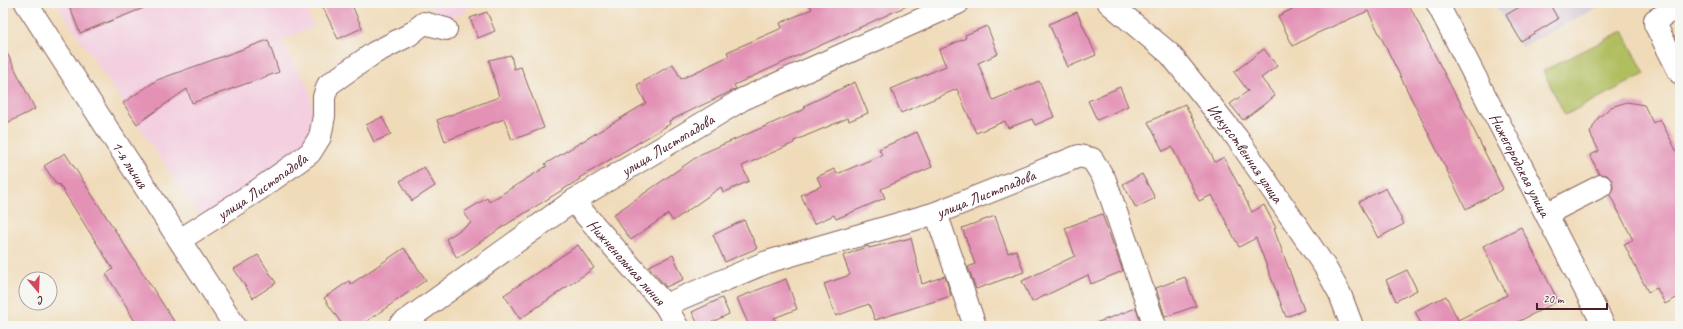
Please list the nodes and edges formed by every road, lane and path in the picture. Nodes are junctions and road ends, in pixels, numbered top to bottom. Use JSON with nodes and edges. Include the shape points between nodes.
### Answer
{"nodes":[{"id":1,"x":26,"y":3,"type":"edge"},
{"id":2,"x":958,"y":3,"type":"edge"},
{"id":3,"x":1109,"y":3,"type":"edge"},
{"id":4,"x":1437,"y":3,"type":"edge"},
{"id":5,"x":1680,"y":6,"type":"edge"},
{"id":6,"x":446,"y":29,"type":"dead end"},
{"id":7,"x":1680,"y":73,"type":"edge"},
{"id":8,"x":1601,"y":186,"type":"dead end"},
{"id":9,"x":573,"y":201,"type":"junction"},
{"id":10,"x":936,"y":213,"type":"junction"},
{"id":11,"x":1546,"y":214,"type":"junction"},
{"id":12,"x":180,"y":240,"type":"junction"},
{"id":13,"x":665,"y":305,"type":"junction"},
{"id":14,"x":235,"y":326,"type":"edge"},
{"id":15,"x":399,"y":326,"type":"edge"},
{"id":16,"x":677,"y":326,"type":"edge"},
{"id":17,"x":975,"y":326,"type":"edge"},
{"id":18,"x":1155,"y":326,"type":"edge"},
{"id":19,"x":1352,"y":326,"type":"edge"},
{"id":20,"x":1604,"y":326,"type":"edge"}],
"edges":[{"from":1,"to":12,"type":"street","name":"1-я линия"},
{"from":2,"to":9,"type":"street","name":"улица Листопадова","via":[[743,99]]},
{"from":3,"to":19,"type":"street","name":"Искусственная улица","via":[[1170,54],[1237,138],[1325,267],[1340,294]]},
{"from":4,"to":11,"type":"street","name":"Нижегородская улица"},
{"from":5,"to":7,"type":"street","via":[[1655,20],[1655,24]]},
{"from":6,"to":12,"type":"street","name":"улица Листопадова","via":[[424,24],[374,53],[328,86],[324,97],[320,137],[310,152],[258,190]]},
{"from":8,"to":11,"type":"street"},
{"from":9,"to":13,"type":"street","name":"Нижненольная линия"},
{"from":9,"to":15,"type":"street","name":"улица Листопадова"},
{"from":10,"to":13,"type":"street","name":"улица Листопадова","via":[[767,262]]},
{"from":10,"to":17,"type":"street"},
{"from":10,"to":18,"type":"street","name":"улица Листопадова","via":[[1079,156],[1092,159],[1105,180]]},
{"from":11,"to":20,"type":"street","name":"Нижегородская улица"},
{"from":12,"to":14,"type":"street","name":"1-я линия"},
{"from":13,"to":16,"type":"street","name":"Нижненольная линия"}]}
